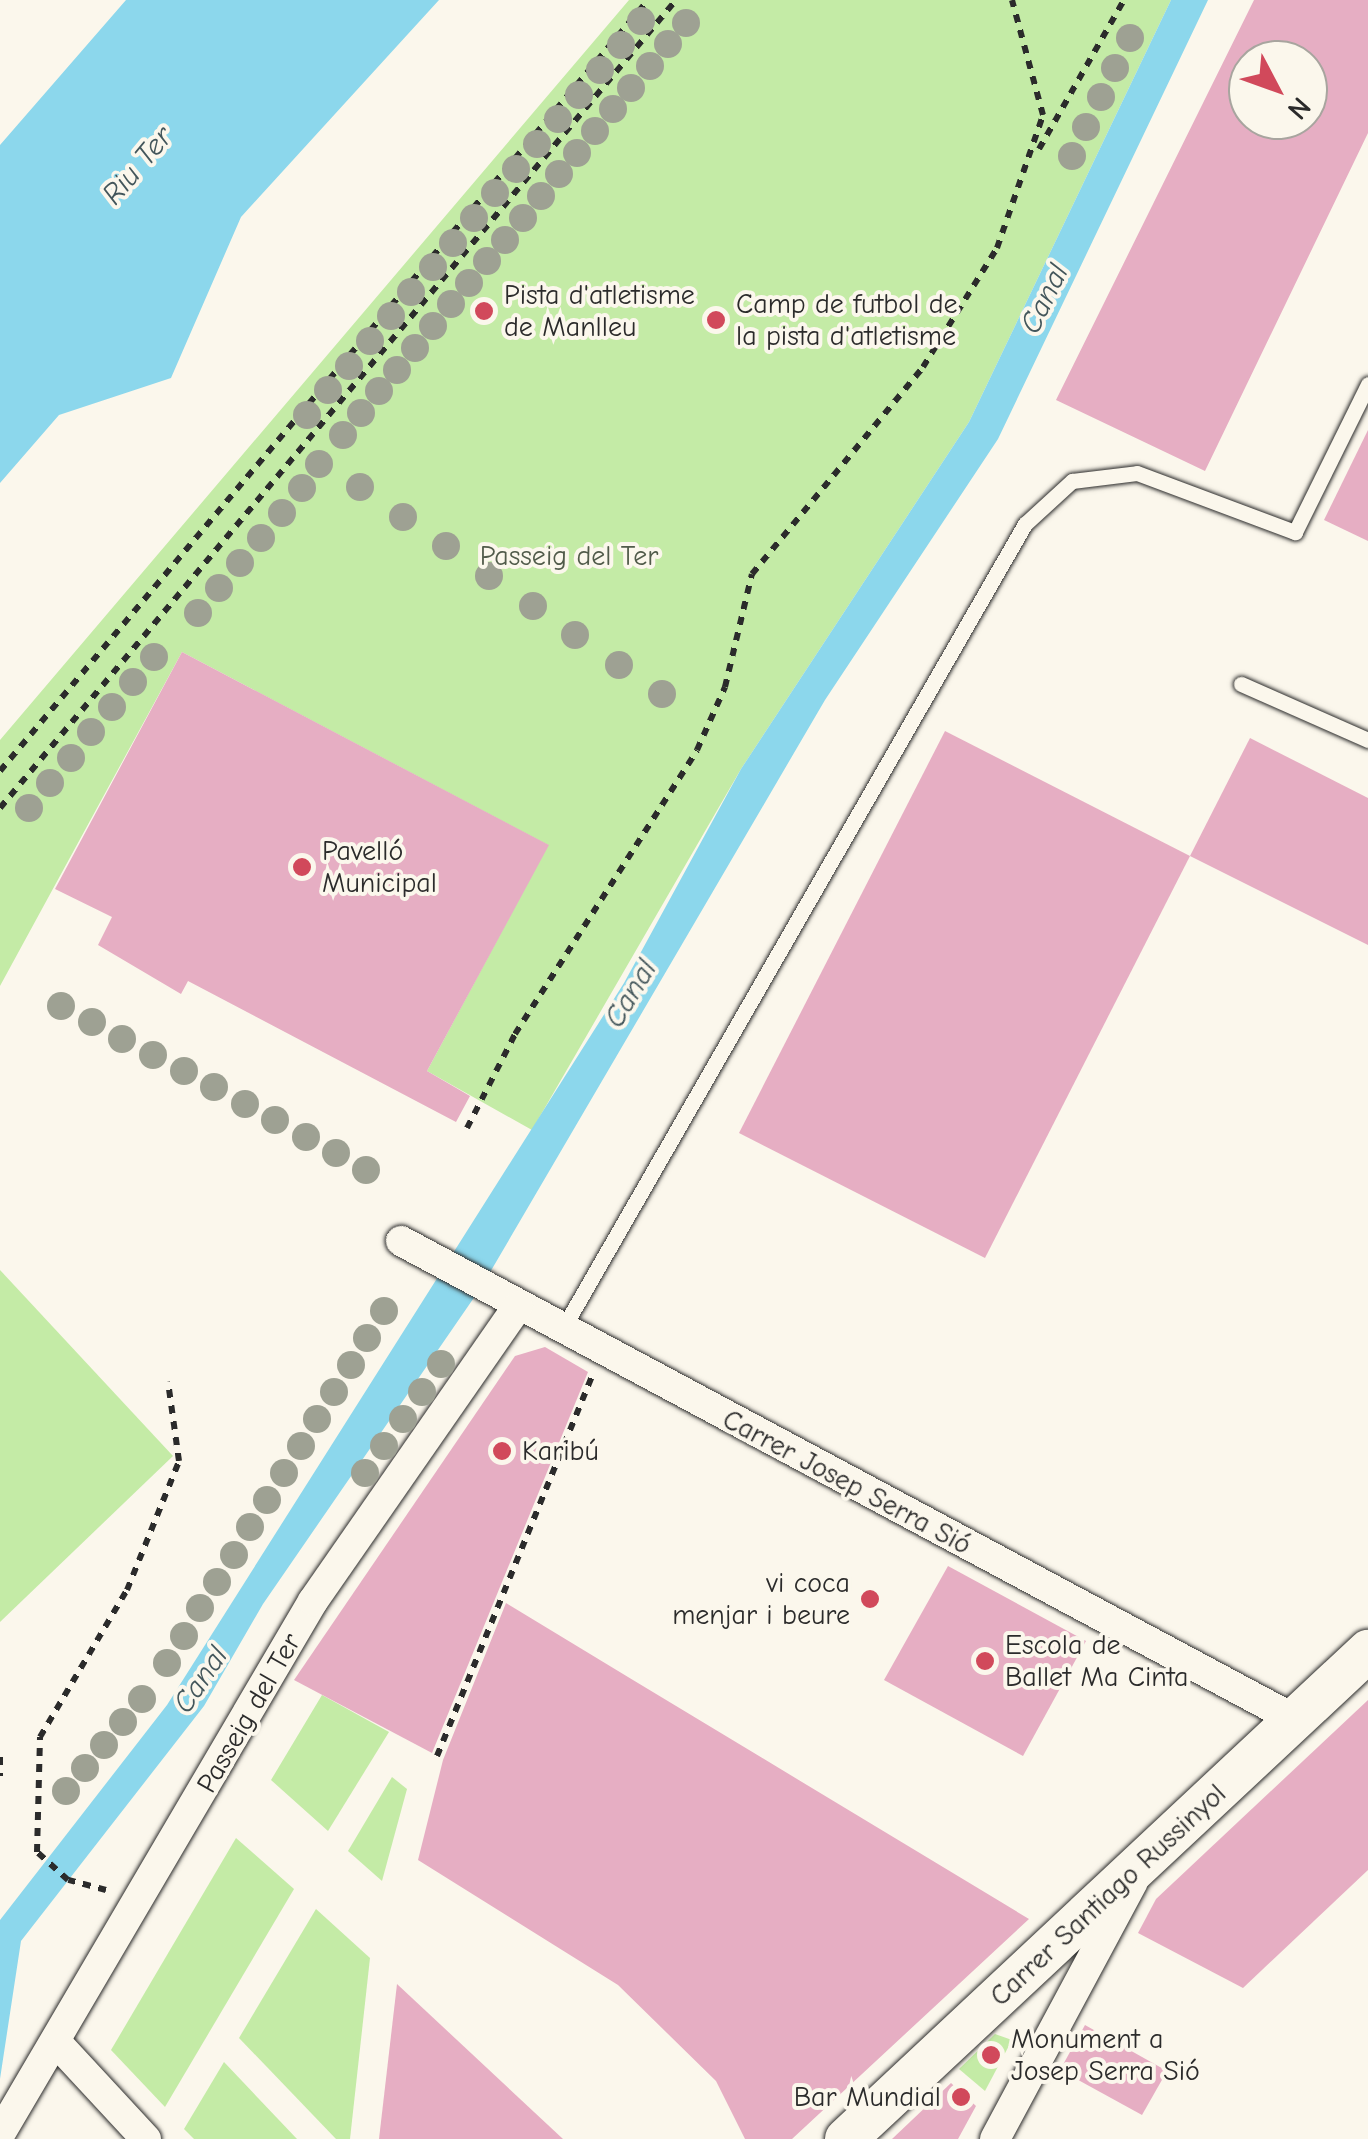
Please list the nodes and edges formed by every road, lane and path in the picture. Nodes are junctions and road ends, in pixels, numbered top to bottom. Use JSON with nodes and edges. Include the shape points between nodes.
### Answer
{"nodes":[{"id":1,"x":648,"y":0,"type":"edge"},
{"id":2,"x":676,"y":0,"type":"edge"},
{"id":3,"x":1012,"y":0,"type":"edge"},
{"id":4,"x":1124,"y":0,"type":"edge"},
{"id":5,"x":1036,"y":155,"type":"junction"},
{"id":6,"x":1368,"y":384,"type":"edge"},
{"id":7,"x":1242,"y":684,"type":"dead end"},
{"id":8,"x":1368,"y":740,"type":"edge"},
{"id":9,"x":0,"y":770,"type":"edge"},
{"id":10,"x":0,"y":808,"type":"edge"},
{"id":11,"x":467,"y":1128,"type":"dead end"},
{"id":12,"x":401,"y":1241,"type":"dead end"},
{"id":13,"x":518,"y":1306,"type":"junction"},
{"id":14,"x":562,"y":1330,"type":"junction"},
{"id":15,"x":602,"y":1352,"type":"junction"},
{"id":16,"x":168,"y":1382,"type":"dead end"},
{"id":17,"x":1368,"y":1651,"type":"edge"},
{"id":18,"x":1296,"y":1720,"type":"junction"},
{"id":19,"x":438,"y":1756,"type":"dead end"},
{"id":20,"x":0,"y":1757,"type":"edge"},
{"id":21,"x":0,"y":1776,"type":"edge"},
{"id":22,"x":1145,"y":1861,"type":"junction"},
{"id":23,"x":68,"y":1880,"type":"dead end"},
{"id":24,"x":57,"y":2043,"type":"junction"},
{"id":25,"x":0,"y":2134,"type":"edge"},
{"id":26,"x":146,"y":2139,"type":"edge"},
{"id":27,"x":846,"y":2139,"type":"edge"},
{"id":28,"x":995,"y":2139,"type":"edge"}],
"edges":[{"from":1,"to":9,"type":"path"},
{"from":2,"to":10,"type":"path"},
{"from":3,"to":5,"type":"path","via":[[1043,115]]},
{"from":4,"to":5,"type":"path"},
{"from":5,"to":11,"type":"path","via":[[952,328],[752,574],[725,688],[697,750],[516,1034]]},
{"from":6,"to":14,"type":"lane","via":[[1295,532],[1137,473],[1072,481],[1025,524]]},
{"from":7,"to":8,"type":"lane"},
{"from":12,"to":13,"type":"street","name":"Carrer Josep Serra Sió"},
{"from":13,"to":14,"type":"street","name":"Carrer Josep Serra Sió"},
{"from":13,"to":24,"type":"street","name":"Passeig del Ter","via":[[314,1601]]},
{"from":14,"to":15,"type":"street","name":"Carrer Josep Serra Sió"},
{"from":15,"to":18,"type":"street","name":"Carrer Josep Serra Sió"},
{"from":15,"to":19,"type":"path"},
{"from":16,"to":23,"type":"path","via":[[179,1462],[127,1590],[40,1737],[36,1852]]},
{"from":17,"to":18,"type":"street","name":"Carrer Santiago Russinyol"},
{"from":18,"to":22,"type":"street","name":"Carrer Santiago Russinyol"},
{"from":20,"to":21,"type":"path"},
{"from":22,"to":27,"type":"street","name":"Carrer Santiago Russinyol"},
{"from":22,"to":28,"type":"street"},
{"from":24,"to":25,"type":"street","name":"Passeig del Ter"},
{"from":24,"to":26,"type":"street"}]}
